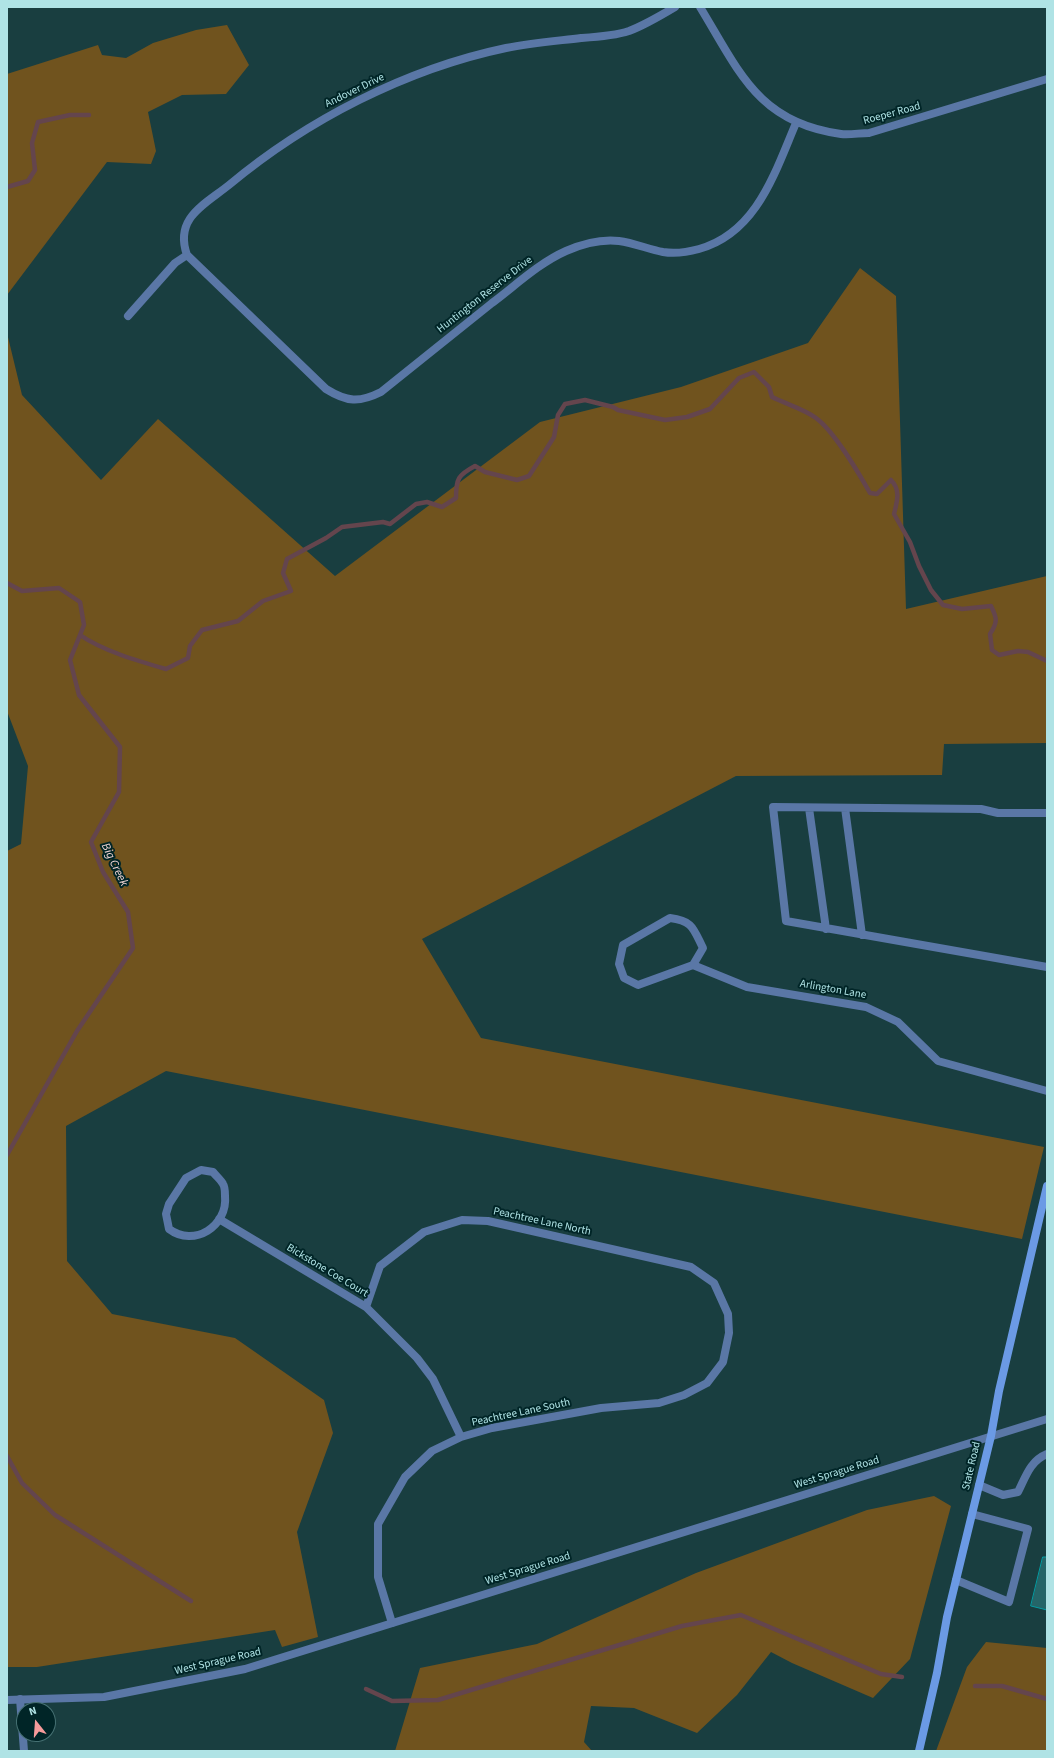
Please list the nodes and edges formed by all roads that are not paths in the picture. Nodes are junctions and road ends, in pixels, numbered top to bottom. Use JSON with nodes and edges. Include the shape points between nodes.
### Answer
{"nodes":[{"id":1,"x":675,"y":7,"type":"edge"},
{"id":2,"x":700,"y":7,"type":"edge"},
{"id":3,"x":1047,"y":78,"type":"edge"},
{"id":4,"x":796,"y":122,"type":"junction"},
{"id":5,"x":187,"y":255,"type":"junction"},
{"id":6,"x":128,"y":316,"type":"dead end"},
{"id":7,"x":809,"y":808,"type":"junction"},
{"id":8,"x":845,"y":808,"type":"junction"},
{"id":9,"x":1047,"y":813,"type":"edge"},
{"id":10,"x":826,"y":929,"type":"junction"},
{"id":11,"x":862,"y":935,"type":"junction"},
{"id":12,"x":692,"y":965,"type":"junction"},
{"id":13,"x":1047,"y":967,"type":"edge"},
{"id":14,"x":1047,"y":1091,"type":"edge"},
{"id":15,"x":1047,"y":1186,"type":"edge"},
{"id":16,"x":219,"y":1219,"type":"junction"},
{"id":17,"x":366,"y":1307,"type":"junction"},
{"id":18,"x":728,"y":1314,"type":"joint"},
{"id":19,"x":1047,"y":1419,"type":"edge"},
{"id":20,"x":991,"y":1436,"type":"junction"},
{"id":21,"x":461,"y":1437,"type":"junction"},
{"id":22,"x":1047,"y":1454,"type":"edge"},
{"id":23,"x":979,"y":1485,"type":"junction"},
{"id":24,"x":972,"y":1514,"type":"junction"},
{"id":25,"x":956,"y":1580,"type":"junction"},
{"id":26,"x":392,"y":1623,"type":"junction"},
{"id":27,"x":20,"y":1699,"type":"junction"},
{"id":28,"x":7,"y":1700,"type":"edge"},
{"id":29,"x":24,"y":1751,"type":"edge"},
{"id":30,"x":919,"y":1751,"type":"edge"}],
"edges":[{"from":1,"to":5,"type":"street","name":"Andover Drive","via":[[628,31],[506,49],[442,66],[376,92],[287,141],[192,215],[184,229],[183,243]]},
{"from":2,"to":4,"type":"street","name":"Roeper Road","via":[[753,90],[764,102]]},
{"from":3,"to":4,"type":"street","name":"Roeper Road","via":[[869,133],[842,134]]},
{"from":4,"to":5,"type":"street","name":"Huntington Reserve Drive","via":[[759,203],[749,218],[721,240],[707,247],[678,252],[665,252],[619,241],[594,242],[567,250],[536,269],[381,392],[370,397],[347,399],[326,389]]},
{"from":5,"to":6,"type":"street","via":[[175,263]]},
{"from":7,"to":8,"type":"street"},
{"from":7,"to":10,"type":"street"},
{"from":7,"to":10,"type":"street","via":[[773,807],[786,921]]},
{"from":8,"to":9,"type":"street","via":[[981,809],[998,813]]},
{"from":8,"to":11,"type":"street"},
{"from":10,"to":11,"type":"street"},
{"from":11,"to":13,"type":"street"},
{"from":12,"to":12,"type":"street","via":[[638,985],[624,978],[619,964],[623,945],[670,918],[684,920],[694,929],[702,948]]},
{"from":12,"to":14,"type":"street","name":"Arlington Lane","via":[[747,987],[866,1007],[898,1022],[938,1061]]},
{"from":15,"to":20,"type":"main road","name":"State Road"},
{"from":16,"to":16,"type":"street","via":[[222,1216],[225,1199],[224,1185],[213,1172],[201,1170],[186,1178],[169,1204],[166,1214],[169,1229],[178,1236],[191,1238],[207,1232]]},
{"from":16,"to":17,"type":"street","name":"Bickstone Coe Court"},
{"from":17,"to":18,"type":"street","name":"Peachtree Lane North","via":[[380,1266],[424,1232],[462,1220],[488,1221],[691,1267],[714,1283]]},
{"from":17,"to":21,"type":"street","name":"Bickstone Coe Court","via":[[417,1358],[433,1379]]},
{"from":18,"to":21,"type":"street","name":"Peachtree Lane South","via":[[729,1333],[723,1362],[706,1383],[684,1395],[660,1403],[601,1408]]},
{"from":19,"to":20,"type":"street","name":"West Sprague Road"},
{"from":20,"to":23,"type":"main road","name":"State Road"},
{"from":20,"to":26,"type":"street","name":"West Sprague Road"},
{"from":21,"to":26,"type":"street","name":"Peachtree Lane South","via":[[432,1452],[405,1477],[378,1524],[378,1577]]},
{"from":22,"to":23,"type":"street","via":[[1038,1458],[1018,1492],[1003,1495]]},
{"from":23,"to":24,"type":"main road","name":"State Road"},
{"from":24,"to":25,"type":"main road","name":"State Road"},
{"from":24,"to":25,"type":"street","via":[[1028,1529],[1009,1602]]},
{"from":25,"to":30,"type":"main road","name":"State Road"},
{"from":26,"to":27,"type":"street","name":"West Sprague Road","via":[[245,1669],[104,1696]]},
{"from":27,"to":28,"type":"street","name":"West Sprague Road"},
{"from":27,"to":29,"type":"street"}]}
